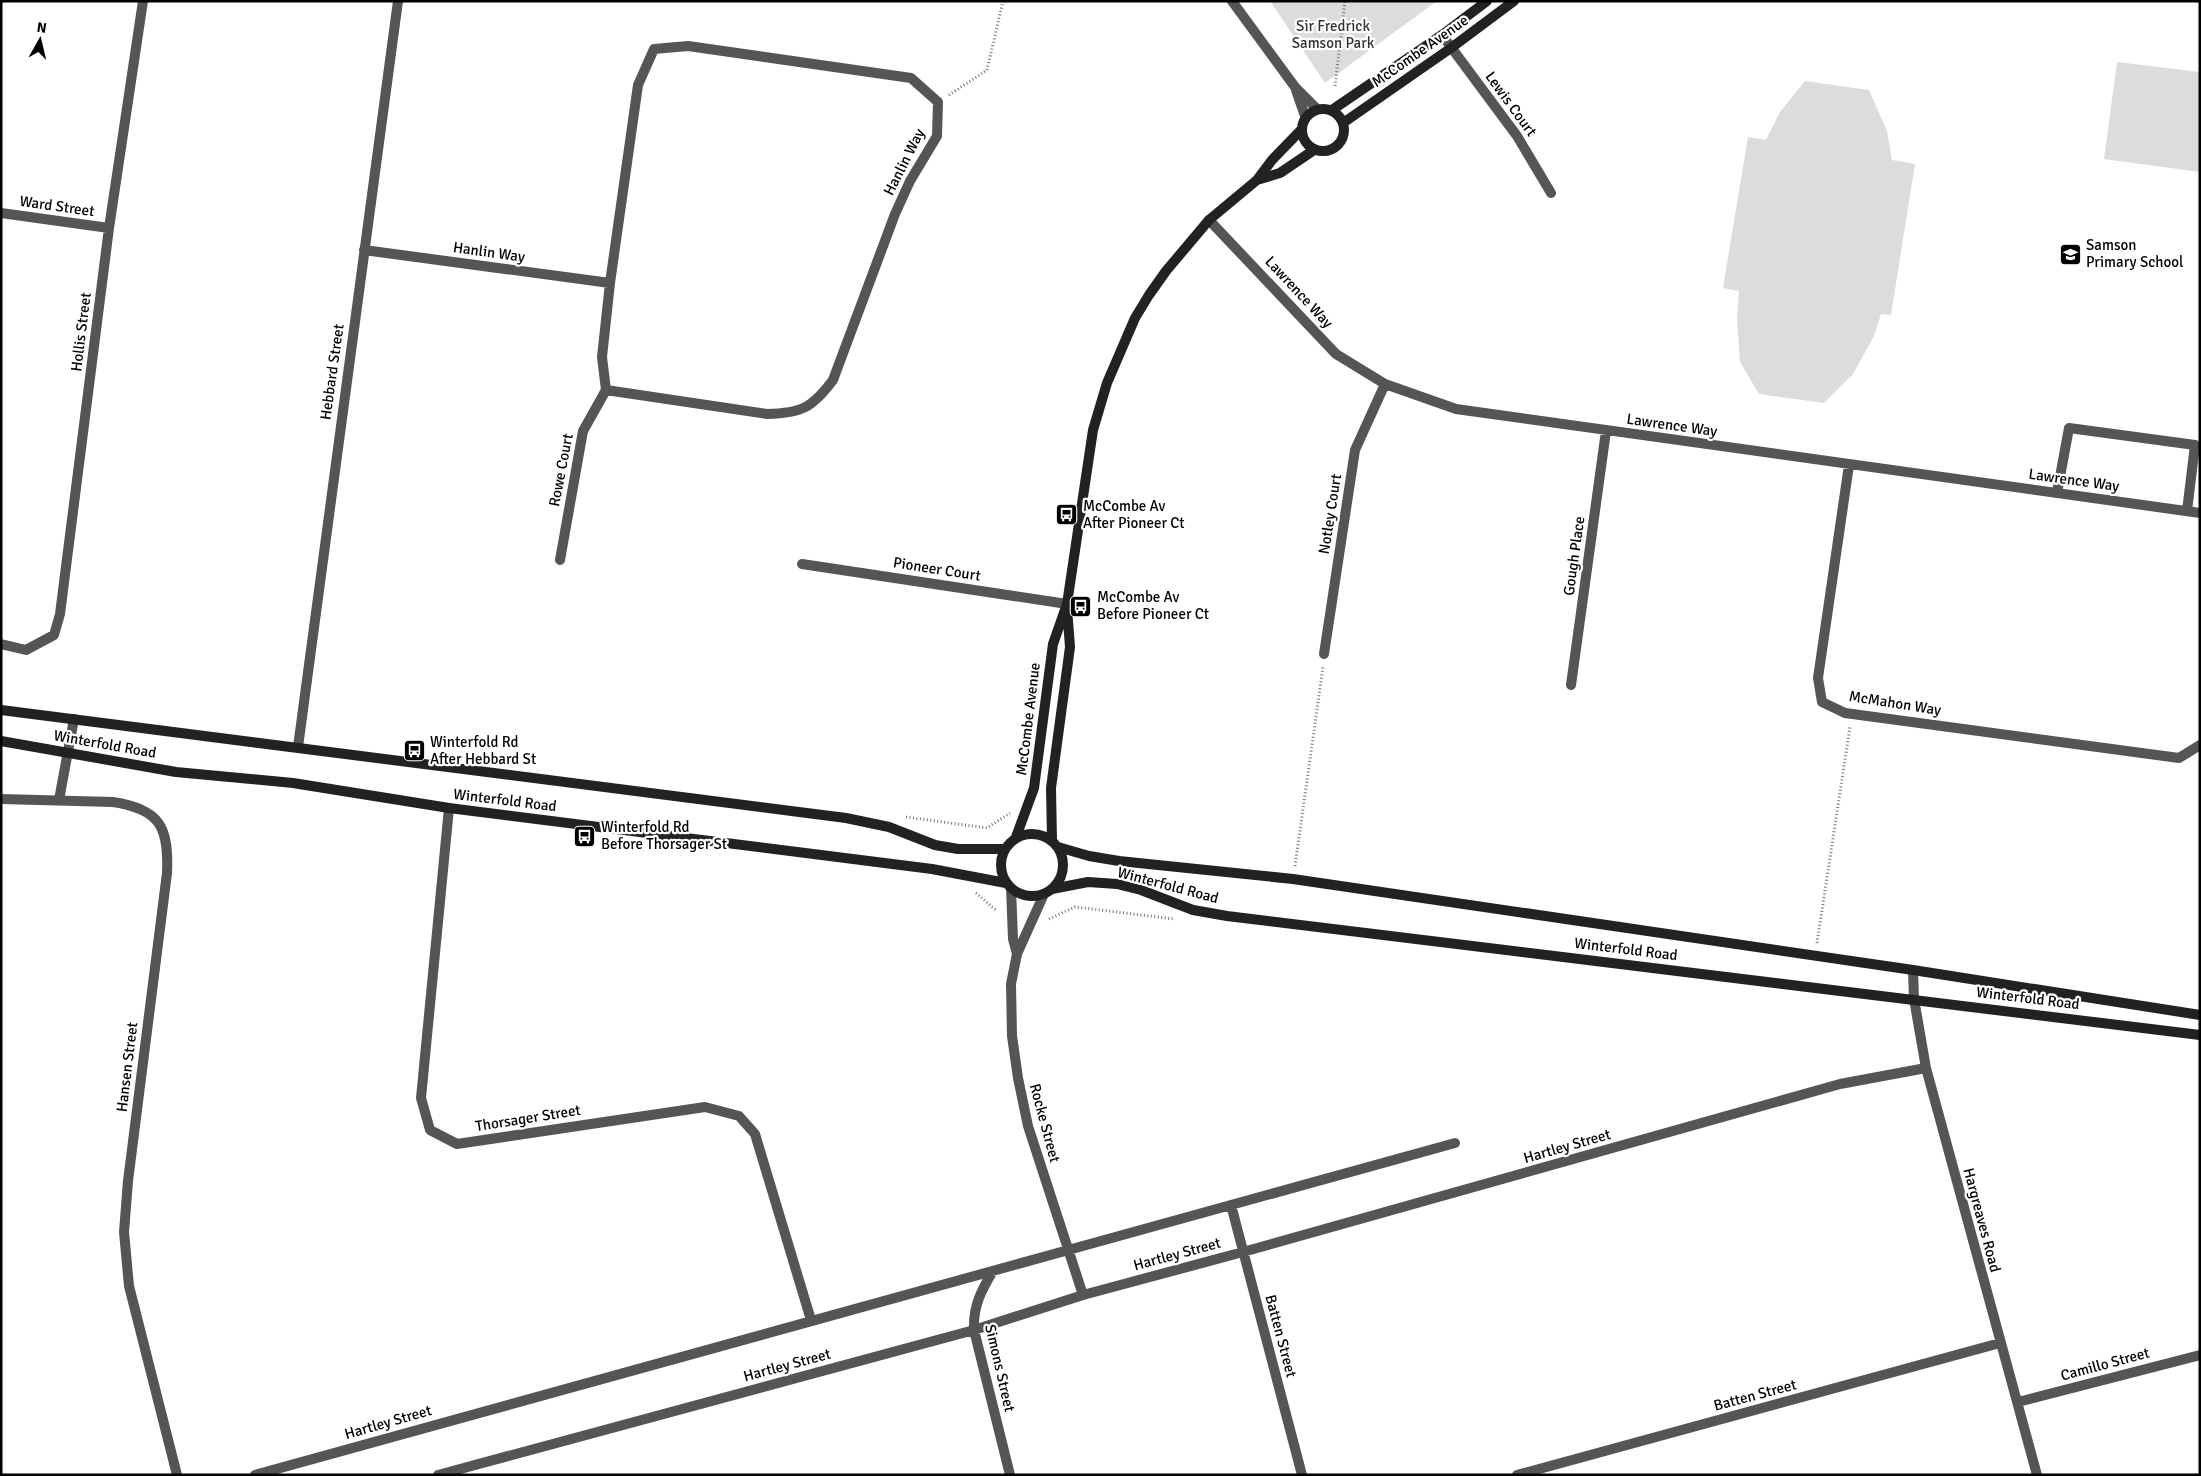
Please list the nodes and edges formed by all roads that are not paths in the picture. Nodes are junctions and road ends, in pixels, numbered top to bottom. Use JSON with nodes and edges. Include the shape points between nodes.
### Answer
{"nodes":[{"id":1,"x":143,"y":1,"type":"edge"},
{"id":2,"x":398,"y":1,"type":"edge"},
{"id":3,"x":1232,"y":1,"type":"edge"},
{"id":4,"x":1487,"y":1,"type":"edge"},
{"id":5,"x":1514,"y":1,"type":"edge"},
{"id":6,"x":1442,"y":35,"type":"junction"},
{"id":7,"x":1451,"y":48,"type":"junction"},
{"id":8,"x":1295,"y":87,"type":"junction"},
{"id":9,"x":1317,"y":109,"type":"junction"},
{"id":10,"x":1332,"y":110,"type":"junction"},
{"id":11,"x":1306,"y":116,"type":"junction"},
{"id":12,"x":1343,"y":123,"type":"junction"},
{"id":13,"x":1301,"y":130,"type":"junction"},
{"id":14,"x":1314,"y":150,"type":"junction"},
{"id":15,"x":1257,"y":180,"type":"junction"},
{"id":16,"x":1550,"y":192,"type":"dead end"},
{"id":17,"x":1,"y":213,"type":"edge"},
{"id":18,"x":1209,"y":220,"type":"junction"},
{"id":19,"x":109,"y":228,"type":"junction"},
{"id":20,"x":364,"y":250,"type":"junction"},
{"id":21,"x":610,"y":284,"type":"junction"},
{"id":22,"x":1385,"y":384,"type":"junction"},
{"id":23,"x":606,"y":390,"type":"junction"},
{"id":24,"x":1606,"y":431,"type":"junction"},
{"id":25,"x":1849,"y":464,"type":"junction"},
{"id":26,"x":2057,"y":493,"type":"junction"},
{"id":27,"x":2187,"y":511,"type":"junction"},
{"id":28,"x":2200,"y":512,"type":"edge"},
{"id":29,"x":560,"y":560,"type":"dead end"},
{"id":30,"x":802,"y":564,"type":"dead end"},
{"id":31,"x":1067,"y":604,"type":"junction"},
{"id":32,"x":1,"y":644,"type":"edge"},
{"id":33,"x":1324,"y":654,"type":"road end"},
{"id":34,"x":1571,"y":685,"type":"dead end"},
{"id":35,"x":1,"y":710,"type":"edge"},
{"id":36,"x":74,"y":719,"type":"junction"},
{"id":37,"x":1,"y":741,"type":"edge"},
{"id":38,"x":2200,"y":745,"type":"edge"},
{"id":39,"x":298,"y":747,"type":"junction"},
{"id":40,"x":68,"y":753,"type":"junction"},
{"id":41,"x":1,"y":799,"type":"edge"},
{"id":42,"x":59,"y":800,"type":"junction"},
{"id":43,"x":449,"y":808,"type":"junction"},
{"id":44,"x":1016,"y":837,"type":"junction"},
{"id":45,"x":1055,"y":844,"type":"junction"},
{"id":46,"x":1004,"y":849,"type":"junction"},
{"id":47,"x":1009,"y":886,"type":"junction"},
{"id":48,"x":1048,"y":891,"type":"junction"},
{"id":49,"x":1017,"y":954,"type":"junction"},
{"id":50,"x":1912,"y":970,"type":"junction"},
{"id":51,"x":1914,"y":999,"type":"junction"},
{"id":52,"x":2200,"y":1015,"type":"edge"},
{"id":53,"x":2200,"y":1035,"type":"edge"},
{"id":54,"x":1926,"y":1068,"type":"junction"},
{"id":55,"x":1454,"y":1143,"type":"dead end"},
{"id":56,"x":1231,"y":1205,"type":"junction"},
{"id":57,"x":1068,"y":1251,"type":"junction"},
{"id":58,"x":1243,"y":1252,"type":"junction"},
{"id":59,"x":992,"y":1271,"type":"junction"},
{"id":60,"x":1083,"y":1295,"type":"junction"},
{"id":61,"x":811,"y":1320,"type":"junction"},
{"id":62,"x":974,"y":1330,"type":"junction"},
{"id":63,"x":2000,"y":1343,"type":"junction"},
{"id":64,"x":2200,"y":1355,"type":"edge"},
{"id":65,"x":2018,"y":1402,"type":"junction"},
{"id":66,"x":177,"y":1475,"type":"edge"},
{"id":67,"x":254,"y":1475,"type":"edge"},
{"id":68,"x":438,"y":1475,"type":"edge"},
{"id":69,"x":1010,"y":1475,"type":"edge"},
{"id":70,"x":1302,"y":1475,"type":"edge"},
{"id":71,"x":1517,"y":1475,"type":"edge"},
{"id":72,"x":2037,"y":1475,"type":"edge"}],
"edges":[{"from":1,"to":19,"type":"street","name":"Hollis Street"},
{"from":2,"to":20,"type":"street","name":"Hebbard Street"},
{"from":3,"to":8,"type":"street"},
{"from":4,"to":6,"type":"main road","name":"McCombe Avenue"},
{"from":5,"to":7,"type":"main road","name":"McCombe Avenue"},
{"from":6,"to":7,"type":"street","name":"Lewis Court"},
{"from":6,"to":10,"type":"main road","name":"McCombe Avenue"},
{"from":7,"to":12,"type":"main road","name":"McCombe Avenue"},
{"from":7,"to":16,"type":"street","name":"Lewis Court","via":[[1517,136]]},
{"from":8,"to":9,"type":"street"},
{"from":8,"to":11,"type":"street"},
{"from":9,"to":10,"type":"main road"},
{"from":9,"to":11,"type":"main road"},
{"from":10,"to":12,"type":"main road"},
{"from":11,"to":13,"type":"main road","name":"McCombe Avenue"},
{"from":12,"to":14,"type":"main road","name":"McCombe Avenue","via":[[1343,138],[1336,147]]},
{"from":13,"to":14,"type":"main road","via":[[1306,144]]},
{"from":13,"to":15,"type":"main road","name":"McCombe Avenue"},
{"from":14,"to":15,"type":"main road","name":"McCombe Avenue","via":[[1280,173]]},
{"from":15,"to":18,"type":"main road","name":"McCombe Avenue"},
{"from":17,"to":19,"type":"street","name":"Ward Street"},
{"from":18,"to":22,"type":"street","name":"Lawrence Way","via":[[1336,354]]},
{"from":18,"to":31,"type":"main road","name":"McCombe Avenue","via":[[1149,295],[1124,340],[1107,383],[1093,430]]},
{"from":19,"to":32,"type":"street","name":"Hollis Street","via":[[60,614],[54,635],[26,650]]},
{"from":20,"to":21,"type":"street","name":"Hanlin Way"},
{"from":20,"to":39,"type":"street","name":"Hebbard Street"},
{"from":21,"to":23,"type":"street","via":[[602,358]]},
{"from":21,"to":23,"type":"street","name":"Hanlin Way","via":[[638,85],[654,49],[688,46],[911,78],[938,102],[937,136],[895,214],[833,380],[815,401],[793,413],[767,414]]},
{"from":22,"to":24,"type":"street","name":"Lawrence Way","via":[[1456,409]]},
{"from":22,"to":33,"type":"street","name":"Notley Court","via":[[1355,450]]},
{"from":23,"to":29,"type":"street","name":"Rowe Court","via":[[583,431]]},
{"from":24,"to":25,"type":"street","name":"Lawrence Way"},
{"from":24,"to":34,"type":"street","name":"Gough Place"},
{"from":25,"to":26,"type":"street","name":"Lawrence Way"},
{"from":25,"to":38,"type":"street","name":"McMahon Way","via":[[1818,678],[1822,702],[1845,713],[2179,758]]},
{"from":26,"to":27,"type":"street","name":"Lawrence Way"},
{"from":26,"to":27,"type":"street","via":[[2069,428],[2195,445]]},
{"from":27,"to":28,"type":"street","name":"Lawrence Way"},
{"from":30,"to":31,"type":"street","name":"Pioneer Court"},
{"from":31,"to":44,"type":"main road","name":"McCombe Avenue","via":[[1053,644],[1034,788]]},
{"from":31,"to":45,"type":"main road","name":"McCombe Avenue","via":[[1070,647],[1051,788]]},
{"from":35,"to":36,"type":"main road","name":"Winterfold Road"},
{"from":36,"to":39,"type":"main road","name":"Winterfold Road"},
{"from":36,"to":40,"type":"street"},
{"from":37,"to":40,"type":"main road","name":"Winterfold Road"},
{"from":39,"to":46,"type":"main road","name":"Winterfold Road","via":[[846,818],[889,827],[935,845],[958,849]]},
{"from":40,"to":42,"type":"street"},
{"from":40,"to":43,"type":"main road","name":"Winterfold Road","via":[[176,772],[293,783]]},
{"from":41,"to":42,"type":"street","name":"Hansen Street"},
{"from":42,"to":66,"type":"street","name":"Hansen Street","via":[[112,802],[143,809],[162,828],[167,840],[167,873],[124,1232],[129,1286]]},
{"from":43,"to":47,"type":"main road","name":"Winterfold Road","via":[[932,869]]},
{"from":43,"to":61,"type":"street","name":"Thorsager Street","via":[[421,1098],[430,1130],[457,1144],[705,1107],[740,1116],[755,1134]]},
{"from":44,"to":45,"type":"main road","via":[[1034,833]]},
{"from":44,"to":46,"type":"main road"},
{"from":45,"to":48,"type":"main road","via":[[1064,865],[1058,882]]},
{"from":45,"to":50,"type":"main road","name":"Winterfold Road","via":[[1089,856],[1119,861],[1293,880]]},
{"from":46,"to":47,"type":"main road","via":[[1001,867]]},
{"from":47,"to":48,"type":"main road","via":[[1026,896]]},
{"from":47,"to":49,"type":"street","name":"Rocke Street"},
{"from":48,"to":49,"type":"street","name":"Rocke Street"},
{"from":48,"to":51,"type":"main road","name":"Winterfold Road","via":[[1088,882],[1117,884],[1142,890],[1192,910],[1228,916]]},
{"from":49,"to":57,"type":"street","name":"Rocke Street","via":[[1010,1009],[1018,1078],[1028,1126]]},
{"from":50,"to":51,"type":"street","name":"Hargreaves Road"},
{"from":50,"to":52,"type":"main road","name":"Winterfold Road"},
{"from":51,"to":53,"type":"main road","name":"Winterfold Road"},
{"from":51,"to":54,"type":"street","name":"Hargreaves Road"},
{"from":54,"to":58,"type":"street","name":"Hartley Street","via":[[1840,1084]]},
{"from":54,"to":63,"type":"street","name":"Hargreaves Road"},
{"from":55,"to":56,"type":"street","name":"Hartley Street"},
{"from":56,"to":57,"type":"street","name":"Hartley Street"},
{"from":56,"to":58,"type":"street","name":"Batten Street"},
{"from":57,"to":59,"type":"street","name":"Hartley Street"},
{"from":57,"to":60,"type":"street","name":"Rocke Street"},
{"from":58,"to":60,"type":"street","name":"Hartley Street"},
{"from":58,"to":70,"type":"street","name":"Batten Street"},
{"from":59,"to":61,"type":"street","name":"Hartley Street"},
{"from":59,"to":62,"type":"street","name":"Simons Street","via":[[976,1304]]},
{"from":60,"to":62,"type":"street","name":"Hartley Street"},
{"from":61,"to":67,"type":"street","name":"Hartley Street"},
{"from":62,"to":68,"type":"street","name":"Hartley Street"},
{"from":62,"to":69,"type":"street","name":"Simons Street"},
{"from":63,"to":65,"type":"street","name":"Hargreaves Road"},
{"from":63,"to":71,"type":"street","name":"Batten Street"},
{"from":64,"to":65,"type":"street","name":"Camillo Street"},
{"from":65,"to":72,"type":"street","name":"Hargreaves Road"}]}
